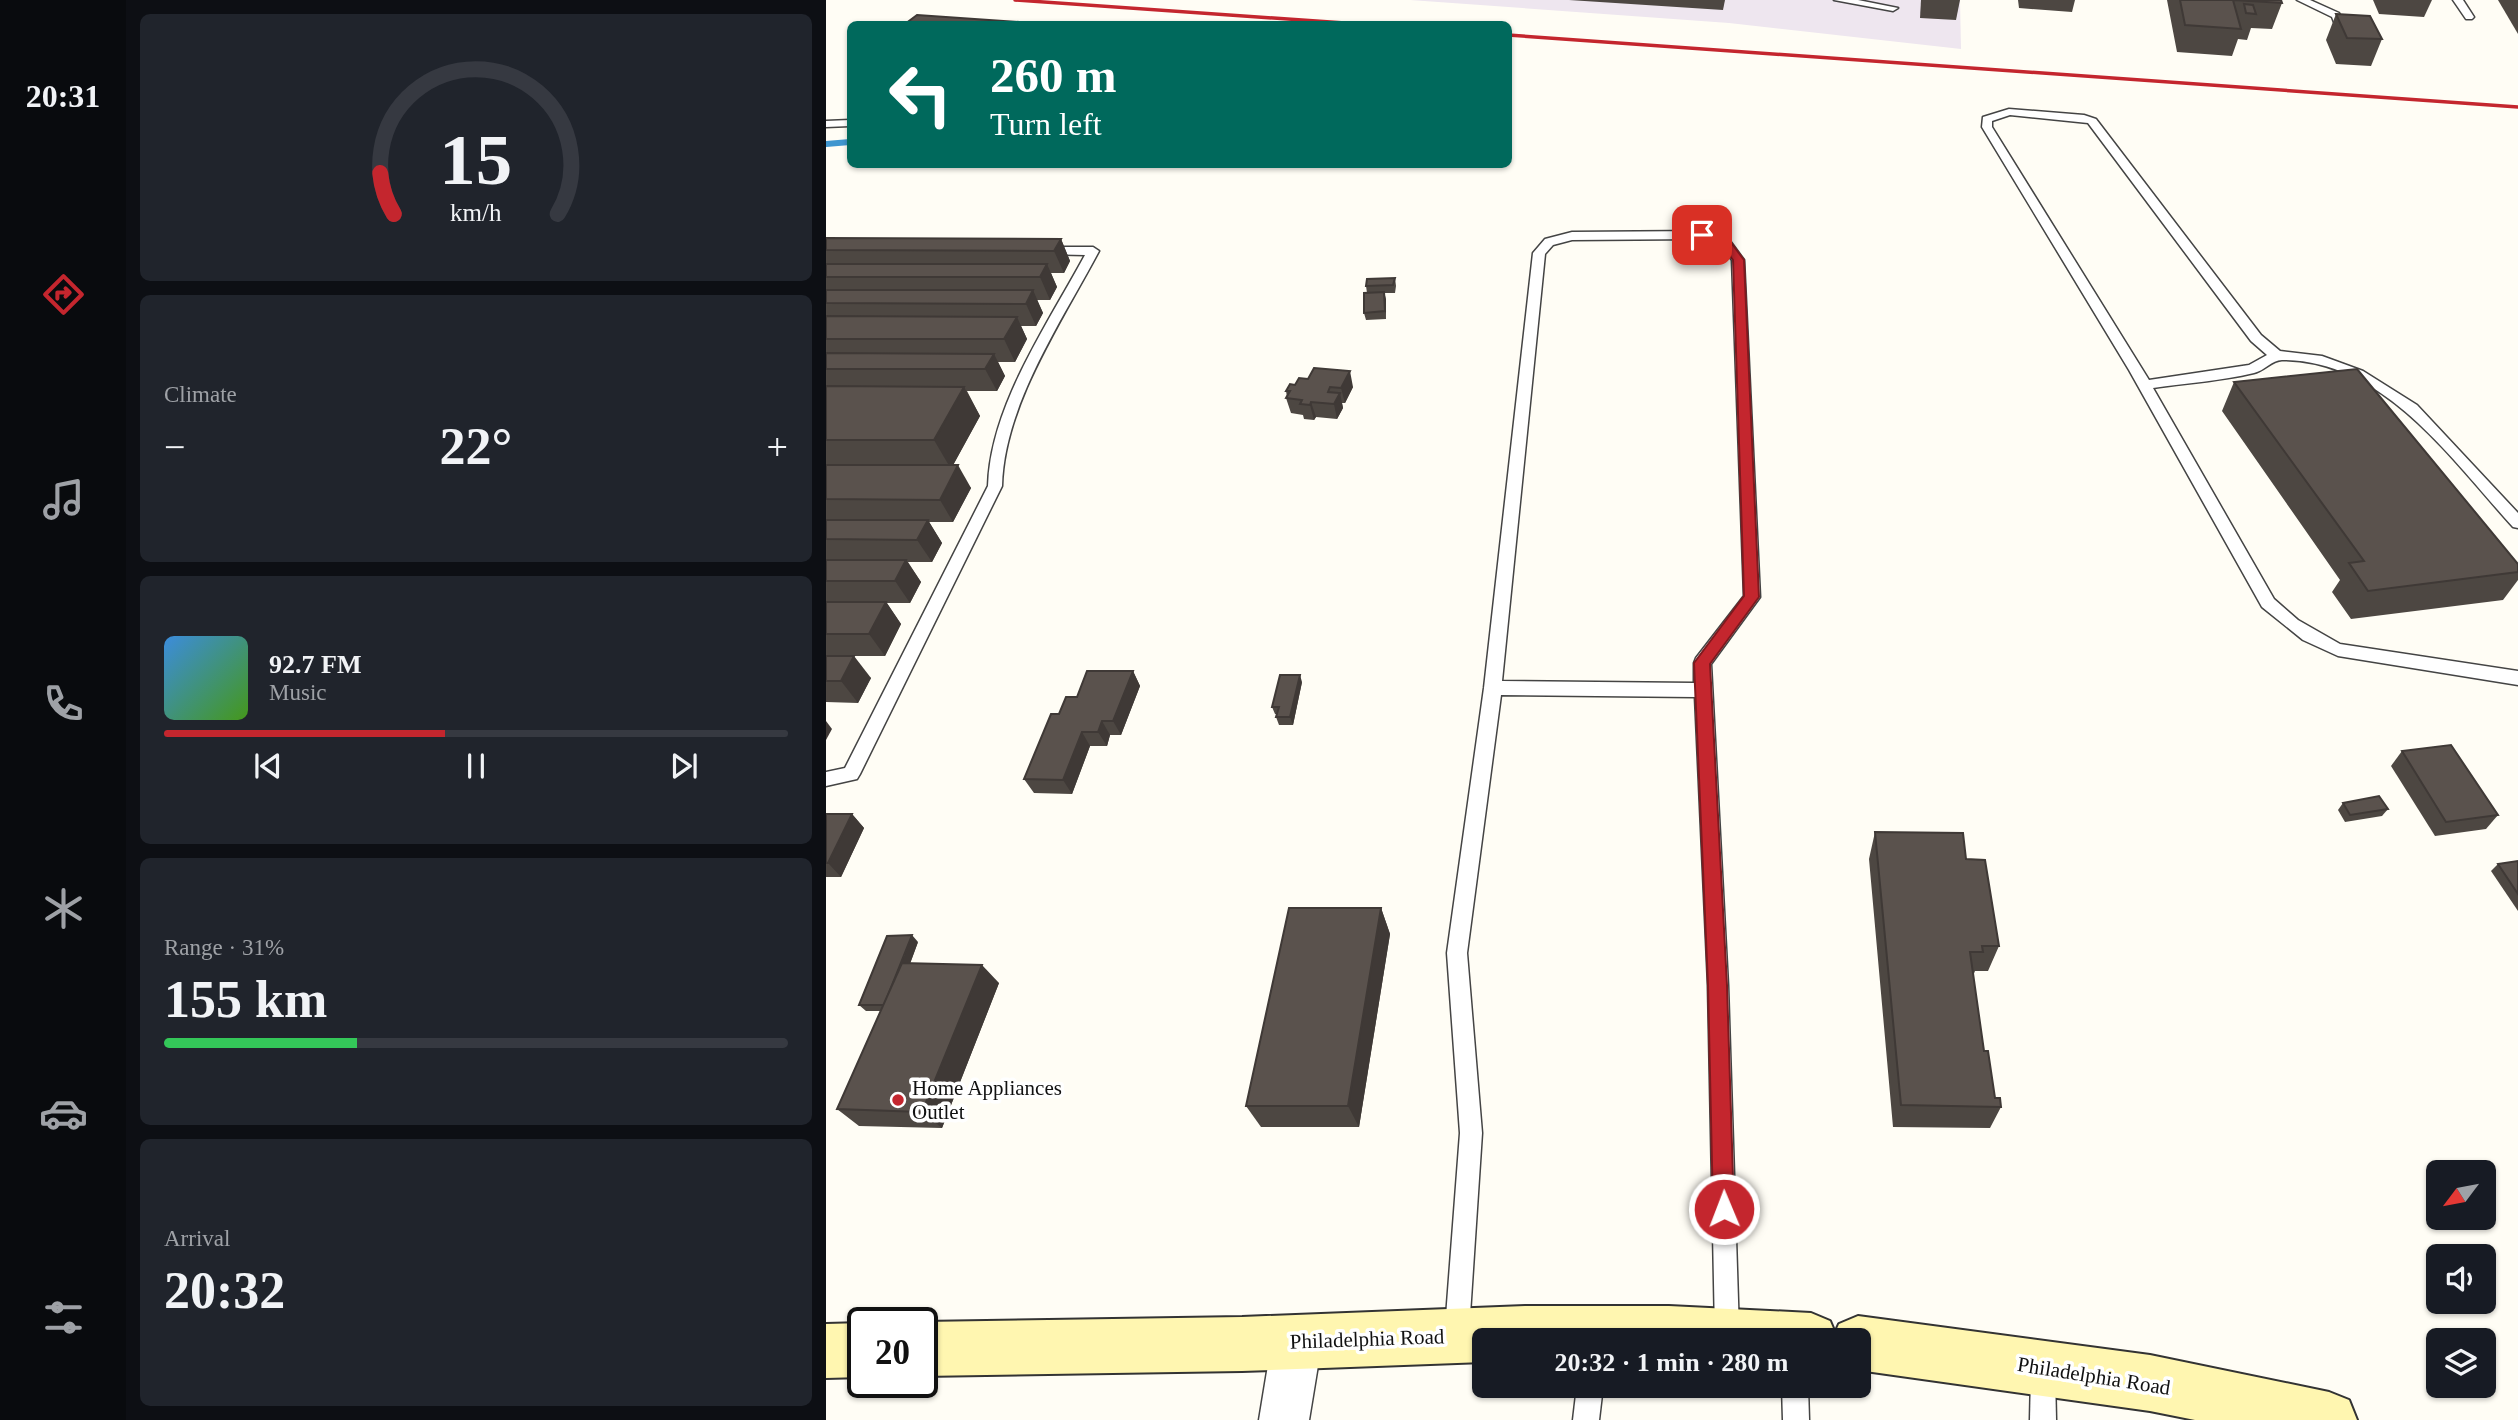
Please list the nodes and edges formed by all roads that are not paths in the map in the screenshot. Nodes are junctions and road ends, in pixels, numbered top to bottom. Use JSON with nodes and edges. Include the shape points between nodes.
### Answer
{"nodes":[{"id":1,"x":1839,"y":0,"type":"edge"},
{"id":2,"x":2302,"y":0,"type":"edge"},
{"id":3,"x":2458,"y":0,"type":"edge"},
{"id":4,"x":1893,"y":8,"type":"dead end"},
{"id":5,"x":2469,"y":17,"type":"dead end"},
{"id":6,"x":2343,"y":33,"type":"edge"},
{"id":7,"x":847,"y":123,"type":"edge"},
{"id":8,"x":826,"y":124,"type":"edge"},
{"id":9,"x":1026,"y":251,"type":"edge"},
{"id":10,"x":2276,"y":355,"type":"junction"},
{"id":11,"x":2144,"y":385,"type":"junction"},
{"id":12,"x":2518,"y":523,"type":"edge"},
{"id":13,"x":2518,"y":678,"type":"edge"},
{"id":14,"x":1493,"y":688,"type":"junction"},
{"id":15,"x":1704,"y":690,"type":"junction"},
{"id":16,"x":826,"y":779,"type":"edge"},
{"id":17,"x":1727,"y":1328,"type":"edge"},
{"id":18,"x":1457,"y":1336,"type":"junction"},
{"id":19,"x":1472,"y":1336,"type":"edge"},
{"id":20,"x":1297,"y":1341,"type":"junction"},
{"id":21,"x":1871,"y":1345,"type":"edge"},
{"id":22,"x":938,"y":1349,"type":"edge"},
{"id":23,"x":847,"y":1350,"type":"edge"},
{"id":24,"x":826,"y":1351,"type":"edge"},
{"id":25,"x":2043,"y":1368,"type":"junction"},
{"id":26,"x":1589,"y":1398,"type":"edge"},
{"id":27,"x":1795,"y":1398,"type":"edge"},
{"id":28,"x":1284,"y":1420,"type":"edge"},
{"id":29,"x":1586,"y":1420,"type":"edge"},
{"id":30,"x":1796,"y":1420,"type":"edge"},
{"id":31,"x":2043,"y":1420,"type":"edge"},
{"id":32,"x":2329,"y":1420,"type":"edge"}],
"edges":[{"from":1,"to":4,"type":"lane"},
{"from":2,"to":6,"type":"lane","via":[[2336,15]]},
{"from":3,"to":5,"type":"lane"},
{"from":7,"to":8,"type":"lane"},
{"from":9,"to":16,"type":"lane","via":[[1093,251],[1008,415],[993,473],[995,486],[851,774]]},
{"from":10,"to":11,"type":"lane","via":[[2253,369]]},
{"from":10,"to":11,"type":"lane","via":[[2256,338],[2092,121],[2009,112],[1987,119],[1987,127]]},
{"from":10,"to":12,"type":"lane","via":[[2322,360],[2346,369],[2412,408]]},
{"from":11,"to":13,"type":"lane","via":[[2269,603],[2299,631],[2338,650]]},
{"from":14,"to":15,"type":"lane"},
{"from":14,"to":15,"type":"lane","via":[[1539,253],[1549,242],[1572,236],[1702,235],[1726,244],[1738,260],[1752,597],[1702,663]]},
{"from":14,"to":18,"type":"lane","via":[[1457,953],[1471,1133]]},
{"from":15,"to":17,"type":"lane"},
{"from":18,"to":19,"type":"main road","name":"Philadelphia Road"},
{"from":18,"to":20,"type":"main road","name":"Philadelphia Road"},
{"from":20,"to":22,"type":"main road","name":"Philadelphia Road"},
{"from":20,"to":28,"type":"street"},
{"from":21,"to":25,"type":"main road","name":"Philadelphia Road"},
{"from":23,"to":24,"type":"main road"},
{"from":25,"to":31,"type":"lane"},
{"from":25,"to":32,"type":"main road","name":"Philadelphia Road","via":[[2150,1383]]},
{"from":26,"to":29,"type":"lane"},
{"from":27,"to":30,"type":"lane"}]}
